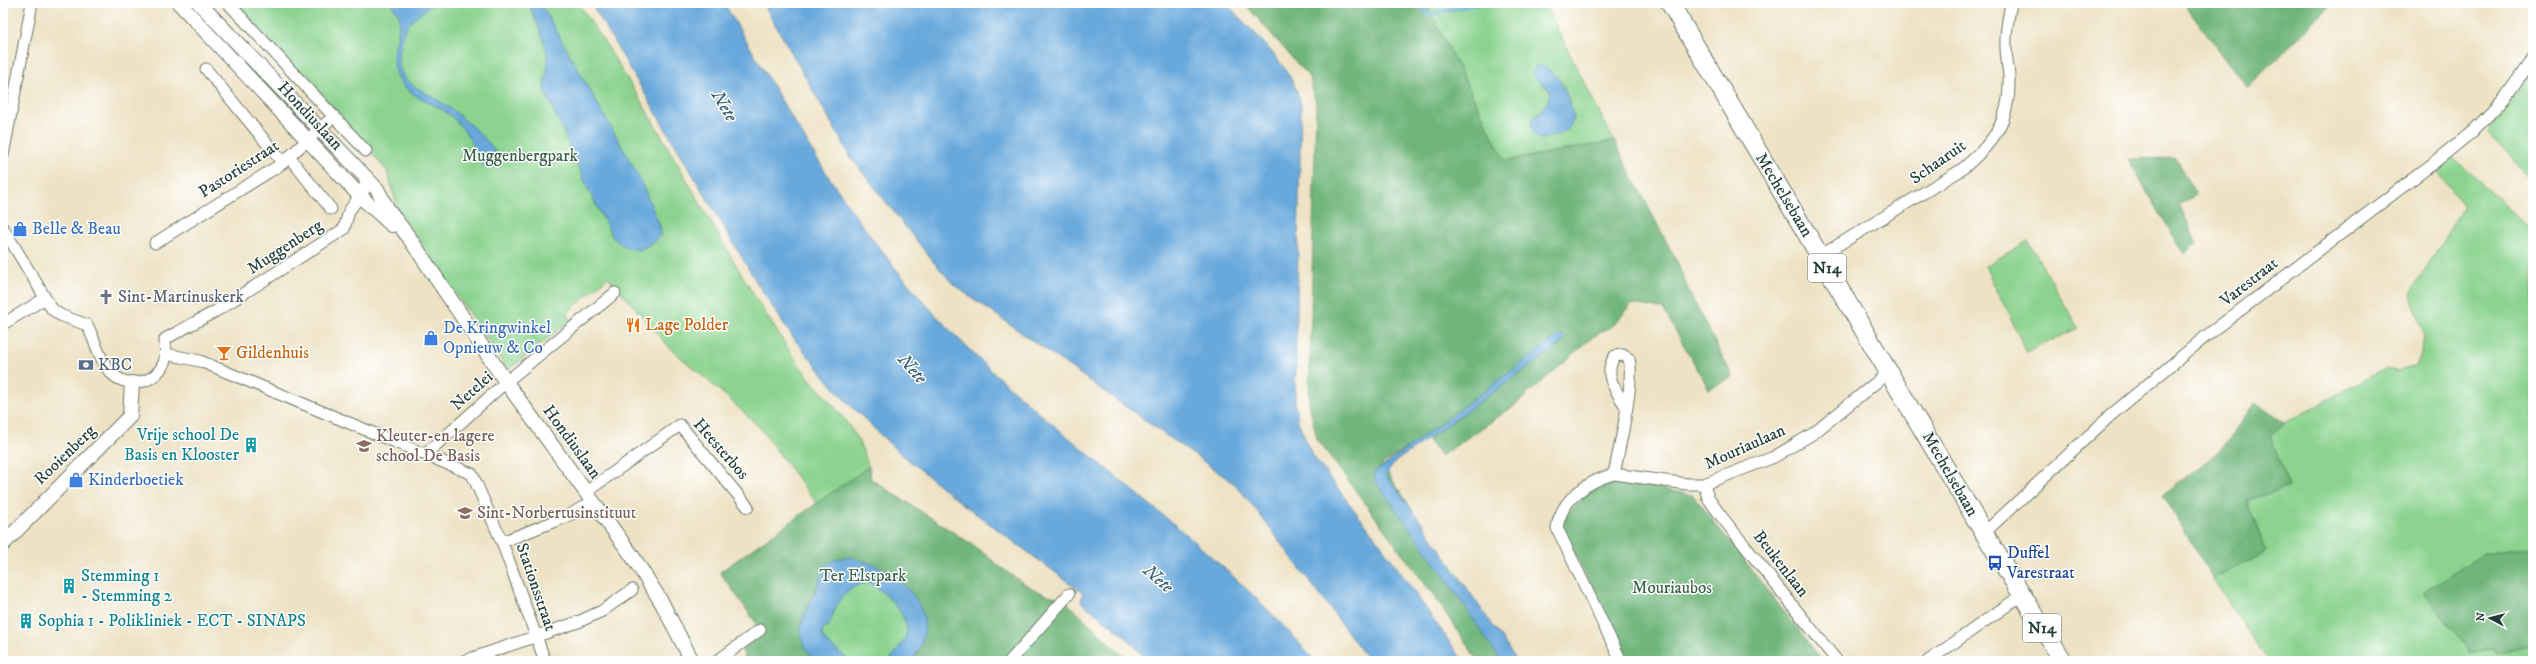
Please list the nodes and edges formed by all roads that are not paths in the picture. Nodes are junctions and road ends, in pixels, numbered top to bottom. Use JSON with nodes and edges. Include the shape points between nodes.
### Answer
{"nodes":[{"id":1,"x":32,"y":3,"type":"edge"},
{"id":2,"x":199,"y":3,"type":"edge"},
{"id":3,"x":228,"y":3,"type":"edge"},
{"id":4,"x":1670,"y":3,"type":"edge"},
{"id":5,"x":2011,"y":3,"type":"edge"},
{"id":6,"x":181,"y":4,"type":"edge"},
{"id":7,"x":2533,"y":58,"type":"edge"},
{"id":8,"x":206,"y":69,"type":"dead end"},
{"id":9,"x":334,"y":116,"type":"junction"},
{"id":10,"x":319,"y":130,"type":"junction"},
{"id":11,"x":308,"y":141,"type":"junction"},
{"id":12,"x":366,"y":150,"type":"dead end"},
{"id":13,"x":3,"y":155,"type":"edge"},
{"id":14,"x":286,"y":160,"type":"junction"},
{"id":15,"x":365,"y":177,"type":"junction"},
{"id":16,"x":361,"y":197,"type":"junction"},
{"id":17,"x":331,"y":209,"type":"dead end"},
{"id":18,"x":3,"y":228,"type":"edge"},
{"id":19,"x":155,"y":243,"type":"dead end"},
{"id":20,"x":414,"y":248,"type":"junction"},
{"id":21,"x":1820,"y":256,"type":"junction"},
{"id":22,"x":615,"y":293,"type":"dead end"},
{"id":23,"x":44,"y":299,"type":"junction"},
{"id":24,"x":3,"y":324,"type":"edge"},
{"id":25,"x":166,"y":354,"type":"junction"},
{"id":26,"x":1890,"y":372,"type":"junction"},
{"id":27,"x":506,"y":382,"type":"junction"},
{"id":28,"x":132,"y":383,"type":"junction"},
{"id":29,"x":1626,"y":407,"type":"dead end"},
{"id":30,"x":426,"y":454,"type":"junction"},
{"id":31,"x":1614,"y":474,"type":"junction"},
{"id":32,"x":1687,"y":484,"type":"junction"},
{"id":33,"x":1704,"y":484,"type":"junction"},
{"id":34,"x":589,"y":497,"type":"junction"},
{"id":35,"x":1708,"y":498,"type":"junction"},
{"id":36,"x":748,"y":508,"type":"dead end"},
{"id":37,"x":1984,"y":532,"type":"junction"},
{"id":38,"x":502,"y":542,"type":"junction"},
{"id":39,"x":3,"y":544,"type":"edge"},
{"id":40,"x":632,"y":590,"type":"dead end"},
{"id":41,"x":1069,"y":594,"type":"dead end"},
{"id":42,"x":2022,"y":595,"type":"junction"},
{"id":43,"x":760,"y":630,"type":"dead end"},
{"id":44,"x":535,"y":636,"type":"junction"},
{"id":45,"x":464,"y":661,"type":"edge"},
{"id":46,"x":545,"y":661,"type":"edge"},
{"id":47,"x":692,"y":661,"type":"edge"},
{"id":48,"x":717,"y":661,"type":"edge"},
{"id":49,"x":1010,"y":661,"type":"edge"},
{"id":50,"x":1621,"y":661,"type":"edge"},
{"id":51,"x":1837,"y":661,"type":"edge"},
{"id":52,"x":1928,"y":661,"type":"edge"},
{"id":53,"x":2063,"y":661,"type":"edge"}],
"edges":[{"from":1,"to":13,"type":"street"},
{"from":2,"to":10,"type":"street","name":"Hondiuslaan"},
{"from":3,"to":9,"type":"street","name":"Hondiuslaan"},
{"from":4,"to":21,"type":"main road","name":"Mechelsebaan","number":"N14"},
{"from":5,"to":21,"type":"street","name":"Schaaruit","via":[[2006,39],[2009,77],[2006,114],[1995,137],[1961,170]]},
{"from":6,"to":11,"type":"street","name":"Hondiuslaan"},
{"from":7,"to":37,"type":"street","name":"Varestraat","via":[[2504,98],[2473,130],[2175,362],[2111,415]]},
{"from":8,"to":14,"type":"street"},
{"from":9,"to":10,"type":"street","name":"Pastoriestraat"},
{"from":9,"to":12,"type":"street","name":"Hondiuslaan"},
{"from":10,"to":11,"type":"street","name":"Pastoriestraat"},
{"from":10,"to":15,"type":"street","name":"Hondiuslaan"},
{"from":11,"to":14,"type":"street","name":"Pastoriestraat"},
{"from":11,"to":16,"type":"street","name":"Hondiuslaan"},
{"from":14,"to":17,"type":"street"},
{"from":14,"to":19,"type":"street","name":"Pastoriestraat"},
{"from":15,"to":16,"type":"street","name":"Muggenberg","via":[[365,189]]},
{"from":15,"to":20,"type":"street","name":"Hondiuslaan","via":[[377,189]]},
{"from":16,"to":20,"type":"street","name":"Hondiuslaan"},
{"from":16,"to":25,"type":"street","name":"Muggenberg","via":[[349,211],[344,229],[216,311],[165,339]]},
{"from":18,"to":23,"type":"street"},
{"from":20,"to":27,"type":"street","name":"Hondiuslaan"},
{"from":21,"to":26,"type":"main road","name":"Mechelsebaan","number":"N14"},
{"from":22,"to":27,"type":"street","name":"Netelei"},
{"from":23,"to":24,"type":"street"},
{"from":23,"to":28,"type":"street","via":[[60,315],[87,325],[104,363],[120,379]]},
{"from":25,"to":28,"type":"street","via":[[158,372],[152,378],[141,383]]},
{"from":25,"to":30,"type":"street","name":"Stationsstraat","via":[[200,361]]},
{"from":26,"to":33,"type":"street","name":"Mouriaulaan","via":[[1814,432],[1774,456]]},
{"from":26,"to":37,"type":"main road","name":"Mechelsebaan","number":"N14"},
{"from":27,"to":30,"type":"street","name":"Netelei"},
{"from":27,"to":34,"type":"street","name":"Hondiuslaan"},
{"from":28,"to":39,"type":"street","name":"Rooienberg","via":[[130,416]]},
{"from":29,"to":31,"type":"street"},
{"from":30,"to":38,"type":"street","name":"Stationsstraat","via":[[472,474]]},
{"from":31,"to":32,"type":"street","name":"Mouriaulaan"},
{"from":31,"to":50,"type":"street","name":"Mouriaulaan","via":[[1598,478],[1578,491],[1559,514],[1557,528]]},
{"from":32,"to":33,"type":"street","name":"Mouriaulaan"},
{"from":32,"to":35,"type":"street"},
{"from":33,"to":35,"type":"street","name":"Beukenlaan"},
{"from":34,"to":36,"type":"street","name":"Heesterbos","via":[[680,424]]},
{"from":34,"to":38,"type":"street","via":[[568,516]]},
{"from":34,"to":47,"type":"street","name":"Hondiuslaan","via":[[649,580]]},
{"from":35,"to":51,"type":"street","name":"Beukenlaan"},
{"from":37,"to":42,"type":"main road","number":"N14"},
{"from":38,"to":44,"type":"street","name":"Stationsstraat"},
{"from":40,"to":44,"type":"street","via":[[602,611]]},
{"from":41,"to":49,"type":"street"},
{"from":42,"to":52,"type":"street"},
{"from":42,"to":53,"type":"main road","number":"N14"},
{"from":43,"to":48,"type":"street"},
{"from":44,"to":45,"type":"street"},
{"from":44,"to":46,"type":"street","name":"Stationsstraat"}]}
